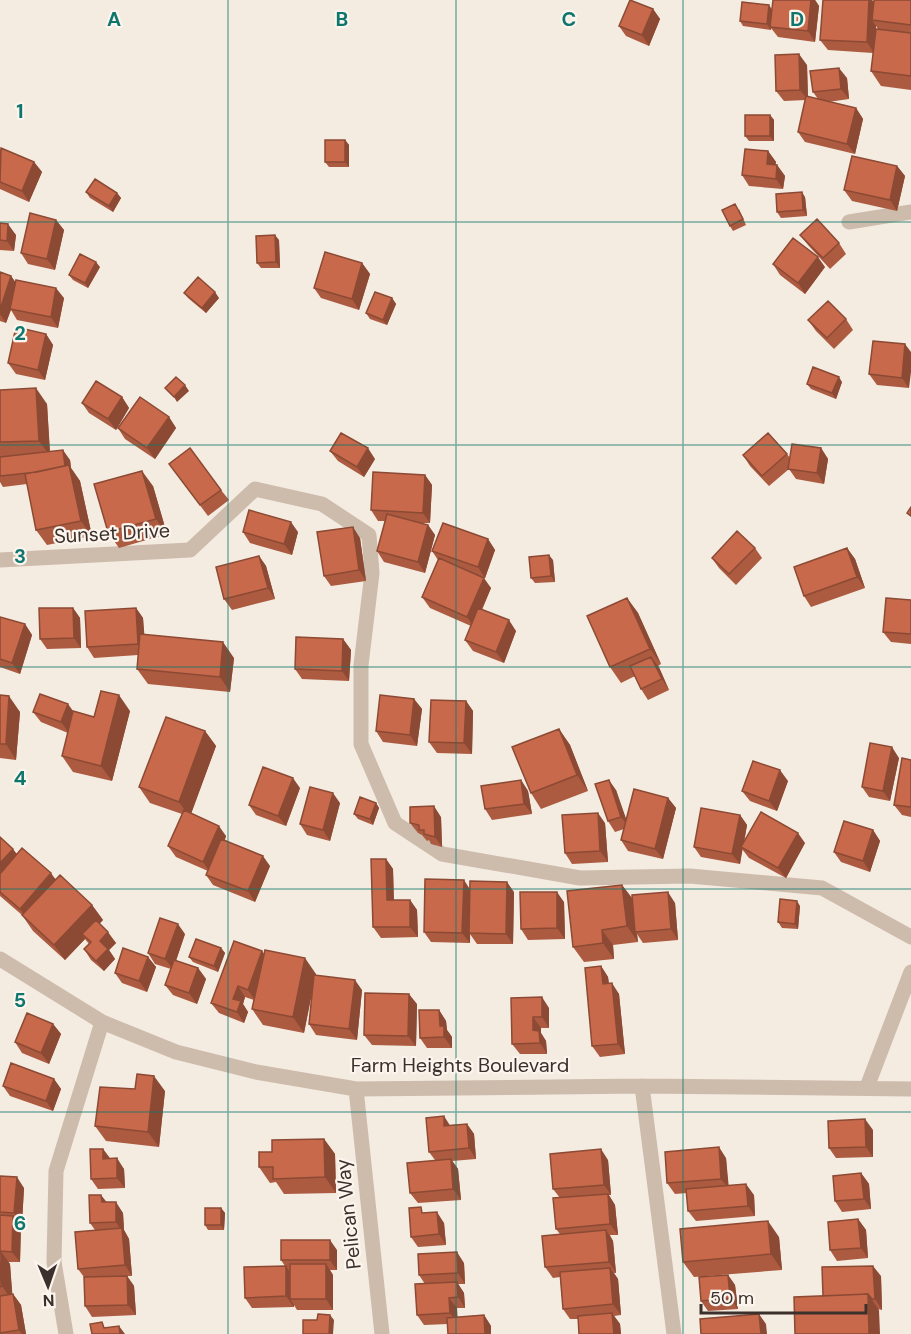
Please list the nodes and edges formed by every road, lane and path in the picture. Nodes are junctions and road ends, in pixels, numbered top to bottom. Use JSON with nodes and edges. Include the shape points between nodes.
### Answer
{"nodes":[{"id":1,"x":911,"y":212,"type":"edge"},
{"id":2,"x":849,"y":222,"type":"dead end"},
{"id":3,"x":0,"y":560,"type":"edge"},
{"id":4,"x":911,"y":937,"type":"edge"},
{"id":5,"x":0,"y":959,"type":"edge"},
{"id":6,"x":911,"y":972,"type":"edge"},
{"id":7,"x":102,"y":1022,"type":"junction"},
{"id":8,"x":642,"y":1086,"type":"junction"},
{"id":9,"x":867,"y":1087,"type":"junction"},
{"id":10,"x":356,"y":1089,"type":"junction"},
{"id":11,"x":911,"y":1089,"type":"edge"},
{"id":12,"x":66,"y":1334,"type":"edge"},
{"id":13,"x":382,"y":1334,"type":"edge"},
{"id":14,"x":674,"y":1334,"type":"edge"}],
"edges":[{"from":1,"to":2,"type":"street"},
{"from":3,"to":4,"type":"street","name":"Sunset Drive","via":[[190,550],[255,489],[322,504],[369,535],[372,573],[361,665],[361,744],[395,823],[442,854],[580,878],[690,876],[822,888]]},
{"from":5,"to":7,"type":"street","name":"Farm Heights Boulevard"},
{"from":6,"to":9,"type":"street"},
{"from":7,"to":10,"type":"street","name":"Farm Heights Boulevard","via":[[177,1052],[256,1072]]},
{"from":7,"to":12,"type":"street","via":[[56,1171],[54,1262]]},
{"from":8,"to":9,"type":"street","name":"Farm Heights Boulevard"},
{"from":8,"to":10,"type":"street","name":"Farm Heights Boulevard"},
{"from":8,"to":14,"type":"street"},
{"from":9,"to":11,"type":"street","name":"Farm Heights Boulevard"},
{"from":10,"to":13,"type":"street","name":"Pelican Way"}]}
